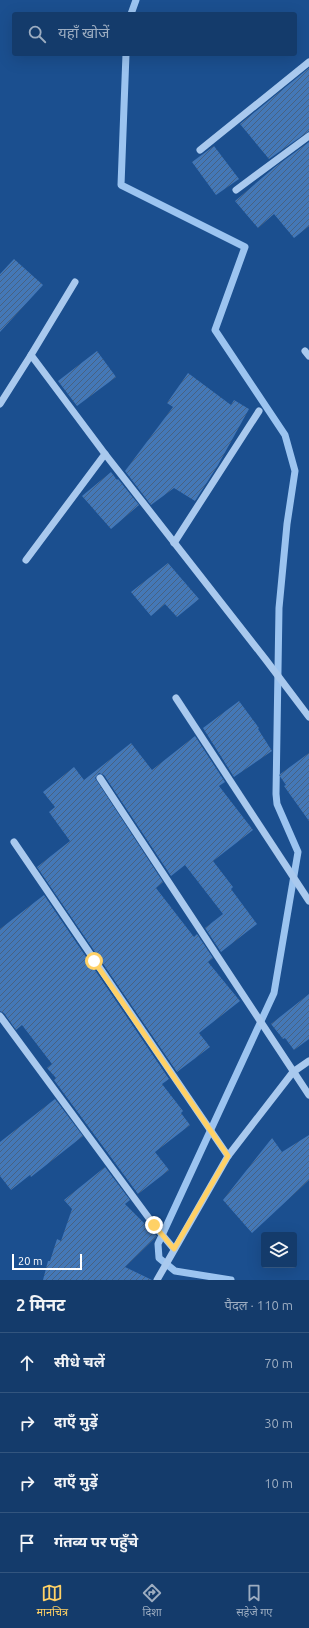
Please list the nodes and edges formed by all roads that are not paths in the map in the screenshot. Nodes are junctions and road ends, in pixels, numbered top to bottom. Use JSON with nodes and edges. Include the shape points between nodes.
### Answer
{"nodes":[{"id":1,"x":309,"y":62,"type":"edge"},
{"id":2,"x":309,"y":136,"type":"edge"},
{"id":3,"x":200,"y":150,"type":"dead end"},
{"id":4,"x":236,"y":190,"type":"dead end"},
{"id":5,"x":76,"y":282,"type":"dead end"},
{"id":6,"x":31,"y":355,"type":"junction"},
{"id":7,"x":0,"y":404,"type":"edge"},
{"id":8,"x":259,"y":411,"type":"dead end"},
{"id":9,"x":105,"y":454,"type":"junction"},
{"id":10,"x":174,"y":543,"type":"junction"},
{"id":11,"x":26,"y":560,"type":"dead end"},
{"id":12,"x":176,"y":698,"type":"dead end"},
{"id":13,"x":309,"y":717,"type":"edge"},
{"id":14,"x":100,"y":778,"type":"dead end"},
{"id":15,"x":14,"y":842,"type":"dead end"},
{"id":16,"x":309,"y":901,"type":"edge"},
{"id":17,"x":0,"y":1016,"type":"edge"},
{"id":18,"x":309,"y":1061,"type":"edge"},
{"id":19,"x":293,"y":1072,"type":"junction"},
{"id":20,"x":309,"y":1095,"type":"edge"},
{"id":21,"x":228,"y":1156,"type":"junction"},
{"id":22,"x":172,"y":1252,"type":"junction"},
{"id":23,"x":157,"y":1280,"type":"edge"}],
"edges":[{"from":1,"to":3,"type":"street"},
{"from":2,"to":4,"type":"street"},
{"from":5,"to":6,"type":"street"},
{"from":6,"to":7,"type":"street"},
{"from":6,"to":9,"type":"street"},
{"from":8,"to":10,"type":"street"},
{"from":9,"to":10,"type":"street"},
{"from":9,"to":11,"type":"street"},
{"from":10,"to":13,"type":"street"},
{"from":12,"to":16,"type":"street"},
{"from":14,"to":19,"type":"street"},
{"from":15,"to":21,"type":"street"},
{"from":17,"to":22,"type":"street","via":[[168,1242]]},
{"from":18,"to":19,"type":"street"},
{"from":19,"to":20,"type":"street"},
{"from":19,"to":21,"type":"street"},
{"from":21,"to":22,"type":"street"},
{"from":22,"to":23,"type":"street"}]}
